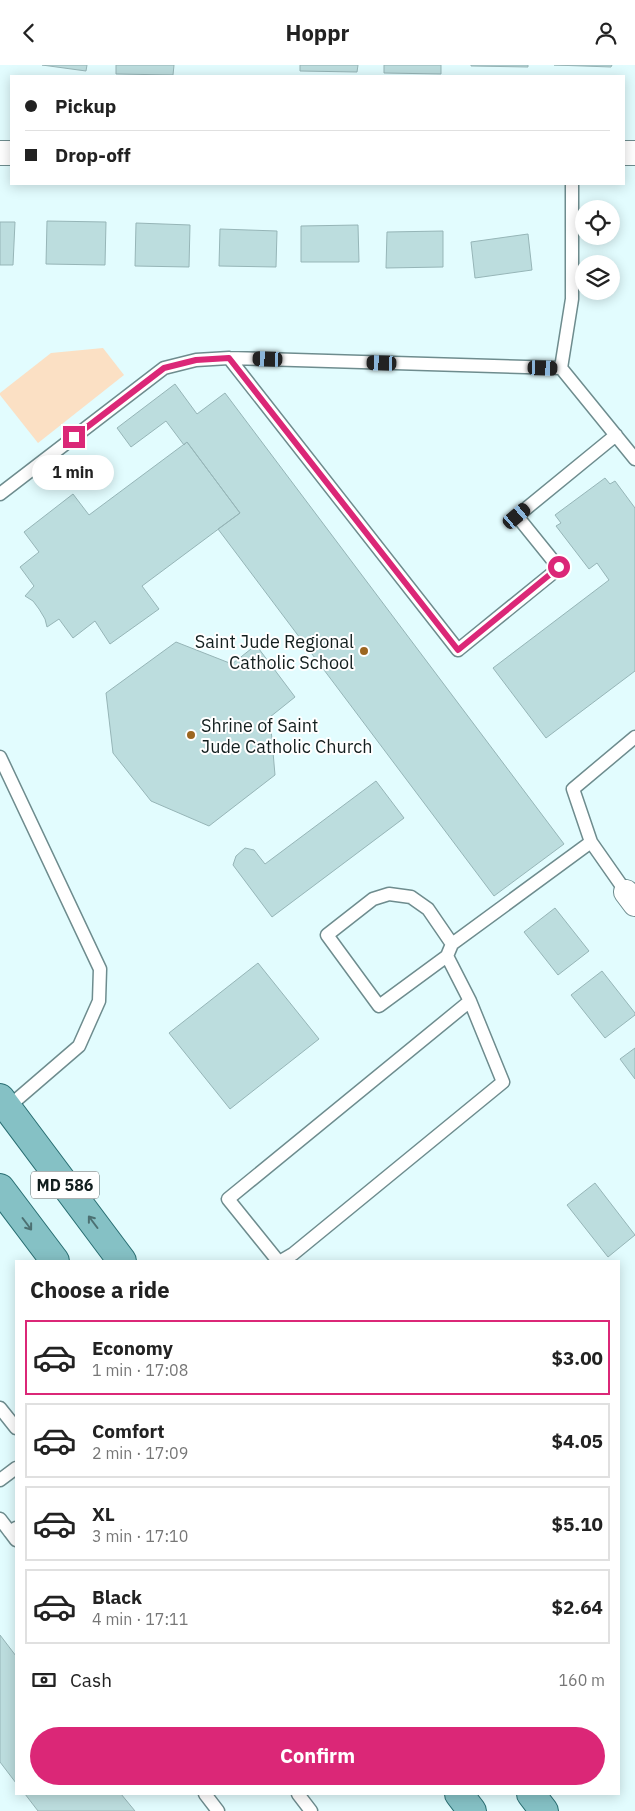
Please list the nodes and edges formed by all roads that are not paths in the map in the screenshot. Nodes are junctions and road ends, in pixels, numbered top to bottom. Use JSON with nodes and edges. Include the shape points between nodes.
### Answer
{"nodes":[{"id":1,"x":572,"y":185,"type":"edge"},
{"id":2,"x":229,"y":358,"type":"junction"},
{"id":3,"x":562,"y":369,"type":"junction"},
{"id":4,"x":616,"y":435,"type":"junction"},
{"id":5,"x":635,"y":459,"type":"edge"},
{"id":6,"x":0,"y":494,"type":"edge"},
{"id":7,"x":635,"y":737,"type":"edge"},
{"id":8,"x":0,"y":757,"type":"edge"},
{"id":9,"x":591,"y":842,"type":"junction"},
{"id":10,"x":630,"y":898,"type":"edge"},
{"id":11,"x":452,"y":944,"type":"junction"},
{"id":12,"x":447,"y":956,"type":"junction"},
{"id":13,"x":470,"y":1001,"type":"junction"},
{"id":14,"x":4,"y":1103,"type":"edge"},
{"id":15,"x":0,"y":1188,"type":"edge"},
{"id":16,"x":294,"y":1258,"type":"edge"},
{"id":17,"x":54,"y":1260,"type":"edge"},
{"id":18,"x":121,"y":1260,"type":"edge"},
{"id":19,"x":278,"y":1260,"type":"edge"},
{"id":20,"x":0,"y":1408,"type":"edge"},
{"id":21,"x":15,"y":1427,"type":"edge"},
{"id":22,"x":15,"y":1469,"type":"edge"},
{"id":23,"x":0,"y":1480,"type":"edge"},
{"id":24,"x":0,"y":1519,"type":"edge"},
{"id":25,"x":14,"y":1533,"type":"edge"},
{"id":26,"x":206,"y":1795,"type":"edge"},
{"id":27,"x":299,"y":1795,"type":"edge"},
{"id":28,"x":460,"y":1795,"type":"edge"},
{"id":29,"x":532,"y":1795,"type":"edge"},
{"id":30,"x":218,"y":1811,"type":"edge"},
{"id":31,"x":311,"y":1811,"type":"edge"},
{"id":32,"x":472,"y":1811,"type":"edge"},
{"id":33,"x":544,"y":1811,"type":"edge"}],
"edges":[{"from":1,"to":3,"type":"lane","via":[[572,299]]},
{"from":2,"to":3,"type":"lane"},
{"from":2,"to":4,"type":"lane","via":[[458,650],[559,567],[517,516]]},
{"from":2,"to":6,"type":"lane","via":[[196,360],[164,368]]},
{"from":3,"to":4,"type":"lane"},
{"from":4,"to":5,"type":"lane"},
{"from":7,"to":9,"type":"lane","via":[[573,789]]},
{"from":8,"to":14,"type":"lane","via":[[100,969],[99,1001],[79,1046]]},
{"from":9,"to":10,"type":"lane"},
{"from":9,"to":11,"type":"lane"},
{"from":11,"to":12,"type":"lane"},
{"from":11,"to":12,"type":"lane","via":[[428,909],[411,897],[390,894],[373,899],[327,935],[379,1007]]},
{"from":12,"to":13,"type":"lane"},
{"from":13,"to":16,"type":"lane","via":[[503,1082]]},
{"from":13,"to":19,"type":"lane","via":[[228,1199]]},
{"from":18,"to":14,"type":"main road","number":"MD 586","one_way":true},
{"from":15,"to":17,"type":"main road","number":"MD 586","one_way":true},
{"from":20,"to":21,"type":"lane"},
{"from":22,"to":23,"type":"lane"},
{"from":24,"to":25,"type":"lane"},
{"from":26,"to":30,"type":"lane"},
{"from":27,"to":31,"type":"lane"},
{"from":28,"to":32,"type":"main road"},
{"from":29,"to":33,"type":"main road"}]}
